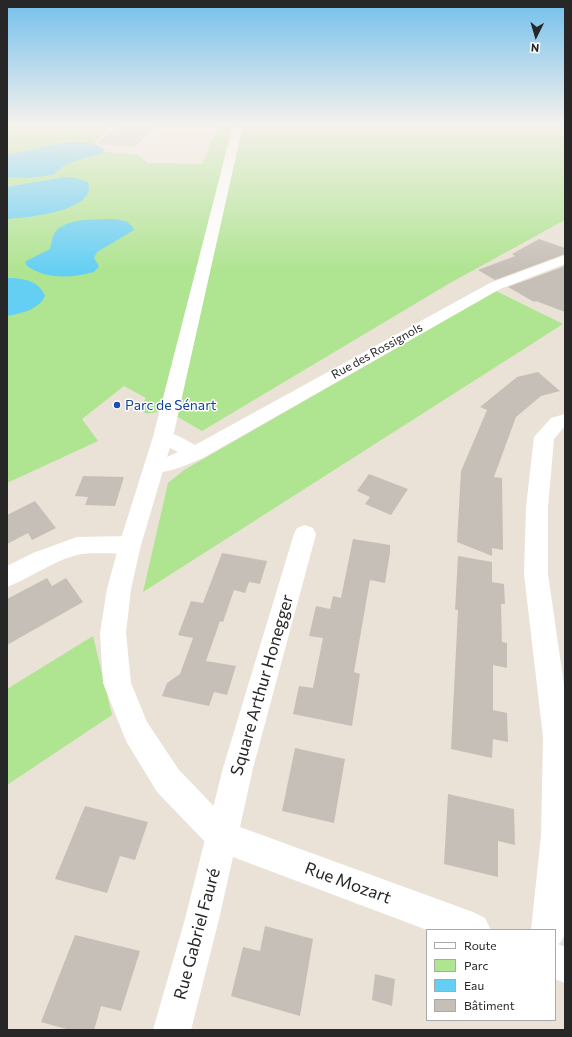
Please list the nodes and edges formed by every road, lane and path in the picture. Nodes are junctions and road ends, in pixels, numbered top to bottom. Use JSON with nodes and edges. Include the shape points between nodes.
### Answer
{"nodes":[{"id":1,"x":227,"y":173,"type":"edge"},
{"id":2,"x":564,"y":261,"type":"edge"},
{"id":3,"x":565,"y":420,"type":"edge"},
{"id":4,"x":163,"y":437,"type":"junction"},
{"id":5,"x":196,"y":453,"type":"junction"},
{"id":6,"x":154,"y":466,"type":"junction"},
{"id":7,"x":305,"y":534,"type":"dead end"},
{"id":8,"x":130,"y":545,"type":"junction"},
{"id":9,"x":7,"y":577,"type":"edge"},
{"id":10,"x":222,"y":837,"type":"junction"},
{"id":11,"x":470,"y":929,"type":"edge"},
{"id":12,"x":549,"y":929,"type":"edge"},
{"id":13,"x":172,"y":1030,"type":"edge"}],
"edges":[{"from":1,"to":4,"type":"street"},
{"from":2,"to":5,"type":"street","name":"Rue des Rossignols","via":[[494,286]]},
{"from":3,"to":12,"type":"street","via":[[558,422],[544,437],[537,506],[536,574],[557,737],[557,836]]},
{"from":4,"to":5,"type":"street"},
{"from":4,"to":6,"type":"street"},
{"from":5,"to":6,"type":"street","name":"Rue des Rossignols","via":[[172,463]]},
{"from":6,"to":8,"type":"street"},
{"from":7,"to":10,"type":"street","name":"Square Arthur Honegger","via":[[238,768]]},
{"from":8,"to":9,"type":"street","via":[[77,546],[41,558]]},
{"from":8,"to":10,"type":"street","via":[[119,589],[113,633],[117,683],[136,731],[168,781]]},
{"from":10,"to":11,"type":"street","name":"Rue Mozart"},
{"from":10,"to":13,"type":"street","name":"Rue Gabriel Fauré"}]}
